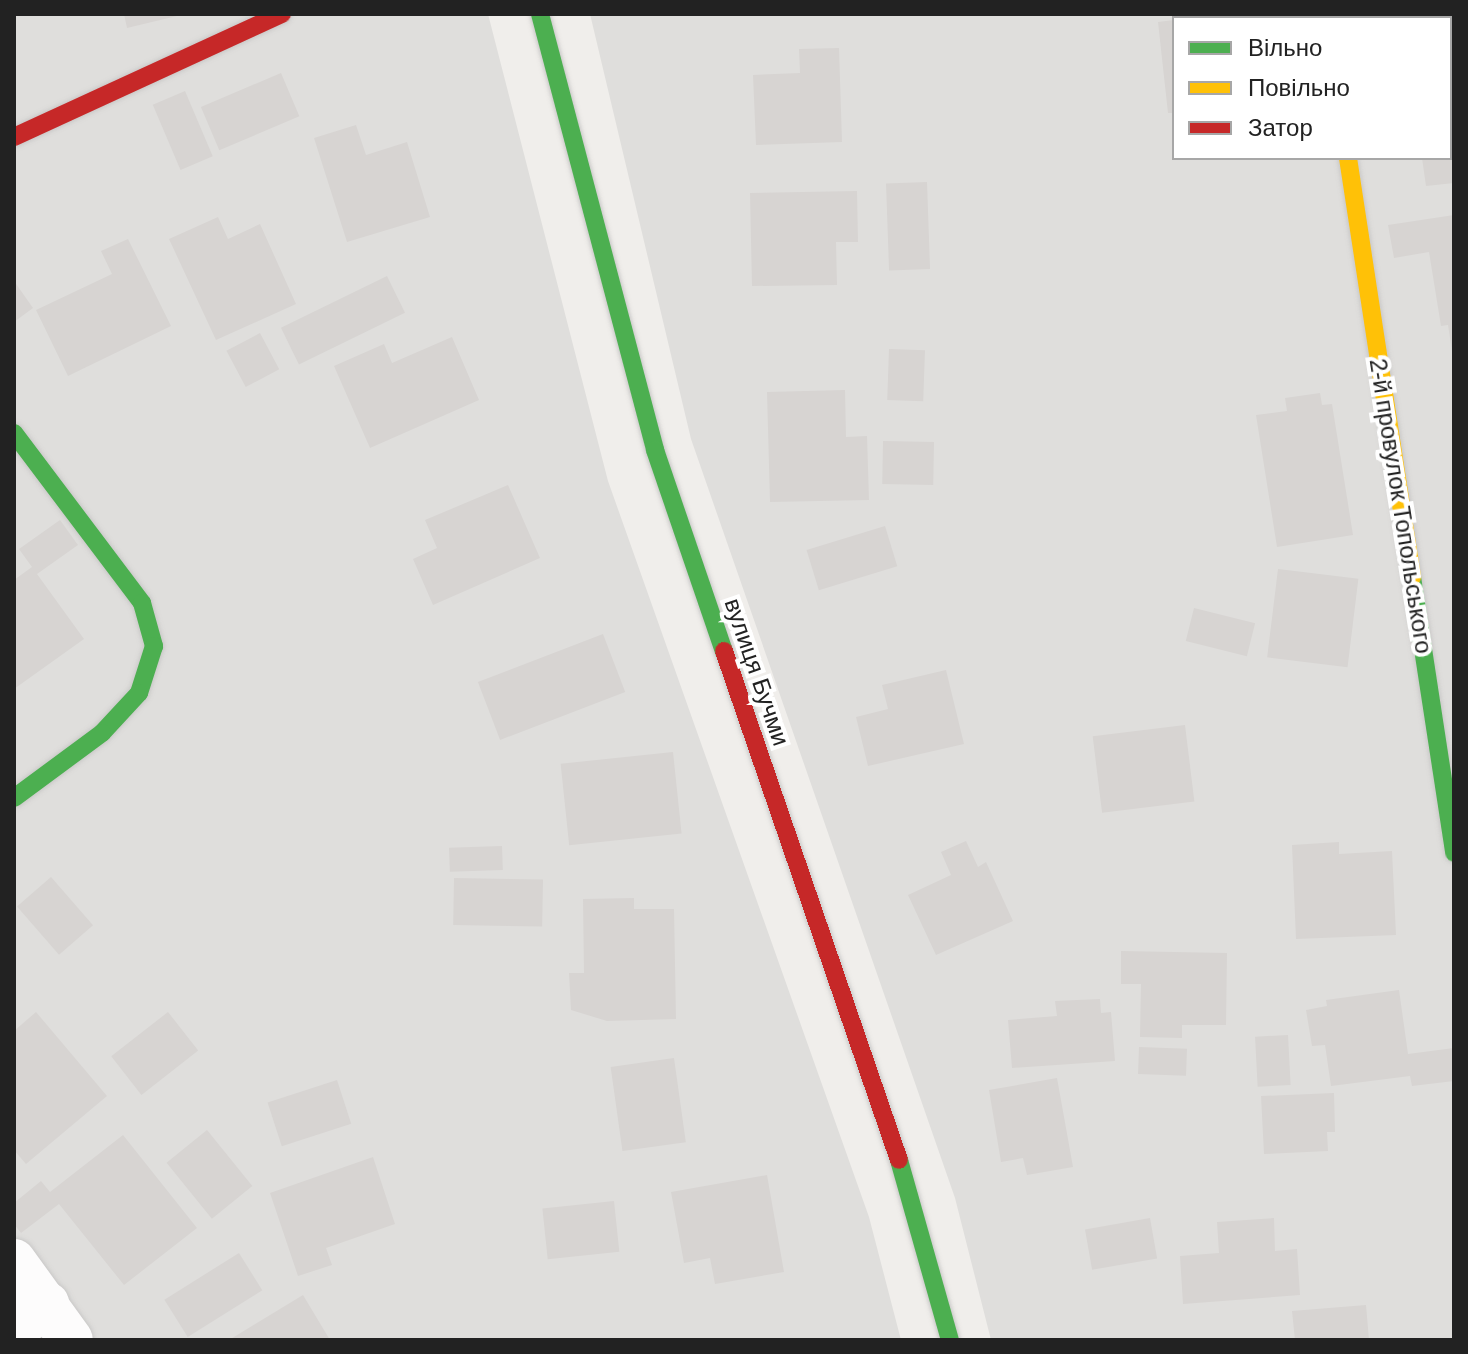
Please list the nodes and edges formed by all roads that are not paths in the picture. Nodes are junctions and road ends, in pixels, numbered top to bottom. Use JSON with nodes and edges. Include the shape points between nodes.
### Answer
{"nodes":[{"id":1,"x":282,"y":14,"type":"edge"},
{"id":2,"x":540,"y":14,"type":"edge"},
{"id":3,"x":14,"y":137,"type":"edge"},
{"id":4,"x":1348,"y":160,"type":"edge"},
{"id":5,"x":14,"y":433,"type":"edge"},
{"id":6,"x":14,"y":798,"type":"edge"},
{"id":7,"x":1454,"y":853,"type":"edge"},
{"id":8,"x":14,"y":1261,"type":"edge"},
{"id":9,"x":47,"y":1304,"type":"junction"},
{"id":10,"x":14,"y":1331,"type":"edge"},
{"id":11,"x":71,"y":1340,"type":"edge"},
{"id":12,"x":950,"y":1340,"type":"edge"}],
"edges":[{"from":1,"to":3,"type":"street"},
{"from":2,"to":12,"type":"street","name":"вулиця Бучми","via":[[655,450],[916,1208]]},
{"from":4,"to":7,"type":"street","name":"2-й провулок Топольського"},
{"from":5,"to":6,"type":"street","via":[[142,603],[154,646],[139,693],[102,733]]},
{"from":8,"to":9,"type":"street"},
{"from":9,"to":10,"type":"street"},
{"from":9,"to":11,"type":"street"}]}
